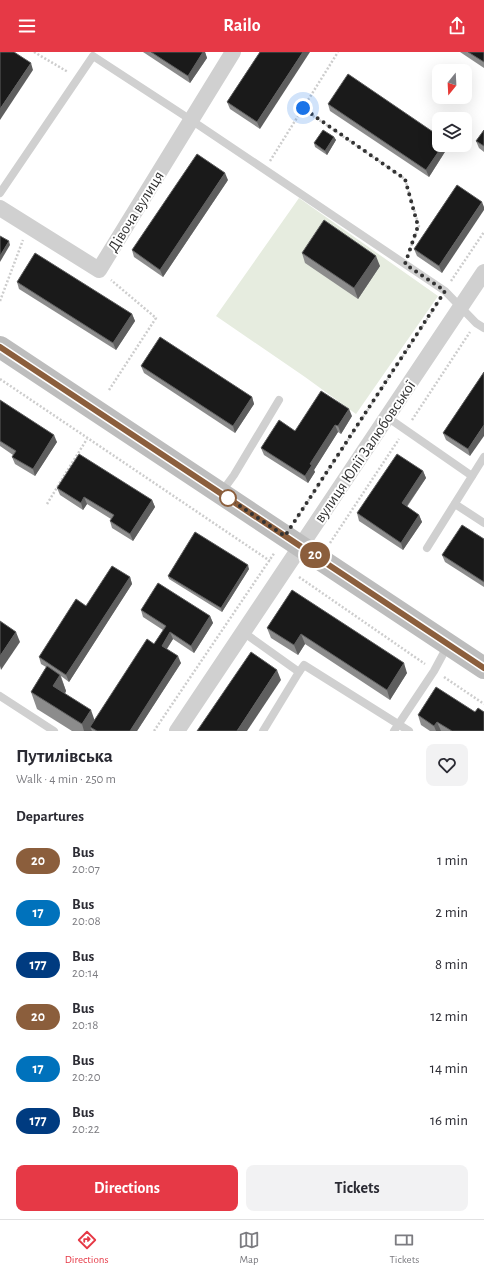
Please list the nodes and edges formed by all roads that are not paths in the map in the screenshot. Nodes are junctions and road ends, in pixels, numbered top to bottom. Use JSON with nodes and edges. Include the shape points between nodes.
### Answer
{"nodes":[{"id":1,"x":233,"y":52,"type":"edge"},
{"id":2,"x":95,"y":54,"type":"edge"},
{"id":3,"x":191,"y":120,"type":"junction"},
{"id":4,"x":0,"y":193,"type":"edge"},
{"id":5,"x":0,"y":208,"type":"edge"},
{"id":6,"x":484,"y":272,"type":"edge"},
{"id":7,"x":460,"y":307,"type":"junction"},
{"id":8,"x":484,"y":328,"type":"edge"},
{"id":9,"x":0,"y":347,"type":"edge"},
{"id":10,"x":279,"y":400,"type":"dead end"},
{"id":11,"x":387,"y":417,"type":"junction"},
{"id":12,"x":484,"y":457,"type":"edge"},
{"id":13,"x":472,"y":476,"type":"junction"},
{"id":14,"x":221,"y":493,"type":"junction"},
{"id":15,"x":455,"y":504,"type":"junction"},
{"id":16,"x":484,"y":524,"type":"edge"},
{"id":17,"x":293,"y":541,"type":"junction"},
{"id":18,"x":428,"y":548,"type":"dead end"},
{"id":19,"x":243,"y":632,"type":"junction"},
{"id":20,"x":449,"y":644,"type":"junction"},
{"id":21,"x":484,"y":668,"type":"edge"},
{"id":22,"x":300,"y":672,"type":"junction"},
{"id":23,"x":0,"y":696,"type":"edge"},
{"id":24,"x":398,"y":724,"type":"junction"},
{"id":25,"x":54,"y":731,"type":"edge"},
{"id":26,"x":177,"y":731,"type":"edge"},
{"id":27,"x":263,"y":731,"type":"edge"},
{"id":28,"x":394,"y":731,"type":"edge"},
{"id":29,"x":409,"y":731,"type":"edge"}],
"edges":[{"from":1,"to":3,"type":"street","name":"Дівоча вулиця"},
{"from":2,"to":3,"type":"lane"},
{"from":2,"to":4,"type":"lane"},
{"from":3,"to":5,"type":"street","name":"Дівоча вулиця","via":[[99,270]]},
{"from":3,"to":7,"type":"lane","via":[[445,291]]},
{"from":6,"to":7,"type":"street","name":"вулиця Юлії Залюбовської"},
{"from":7,"to":8,"type":"lane"},
{"from":7,"to":11,"type":"street","name":"вулиця Юлії Залюбовської"},
{"from":9,"to":14,"type":"main road"},
{"from":10,"to":14,"type":"lane"},
{"from":11,"to":13,"type":"lane"},
{"from":11,"to":17,"type":"street","name":"вулиця Юлії Залюбовської"},
{"from":12,"to":13,"type":"lane"},
{"from":13,"to":15,"type":"lane"},
{"from":14,"to":17,"type":"main road"},
{"from":15,"to":16,"type":"lane"},
{"from":15,"to":18,"type":"lane"},
{"from":17,"to":19,"type":"street","name":"вулиця Юлії Залюбовської"},
{"from":17,"to":20,"type":"main road"},
{"from":19,"to":22,"type":"lane"},
{"from":19,"to":26,"type":"street","name":"вулиця Юлії Залюбовської"},
{"from":20,"to":21,"type":"main road"},
{"from":20,"to":24,"type":"lane"},
{"from":22,"to":24,"type":"lane","via":[[304,665]]},
{"from":22,"to":27,"type":"lane"},
{"from":23,"to":25,"type":"lane"},
{"from":24,"to":28,"type":"lane"},
{"from":24,"to":29,"type":"lane"}]}
